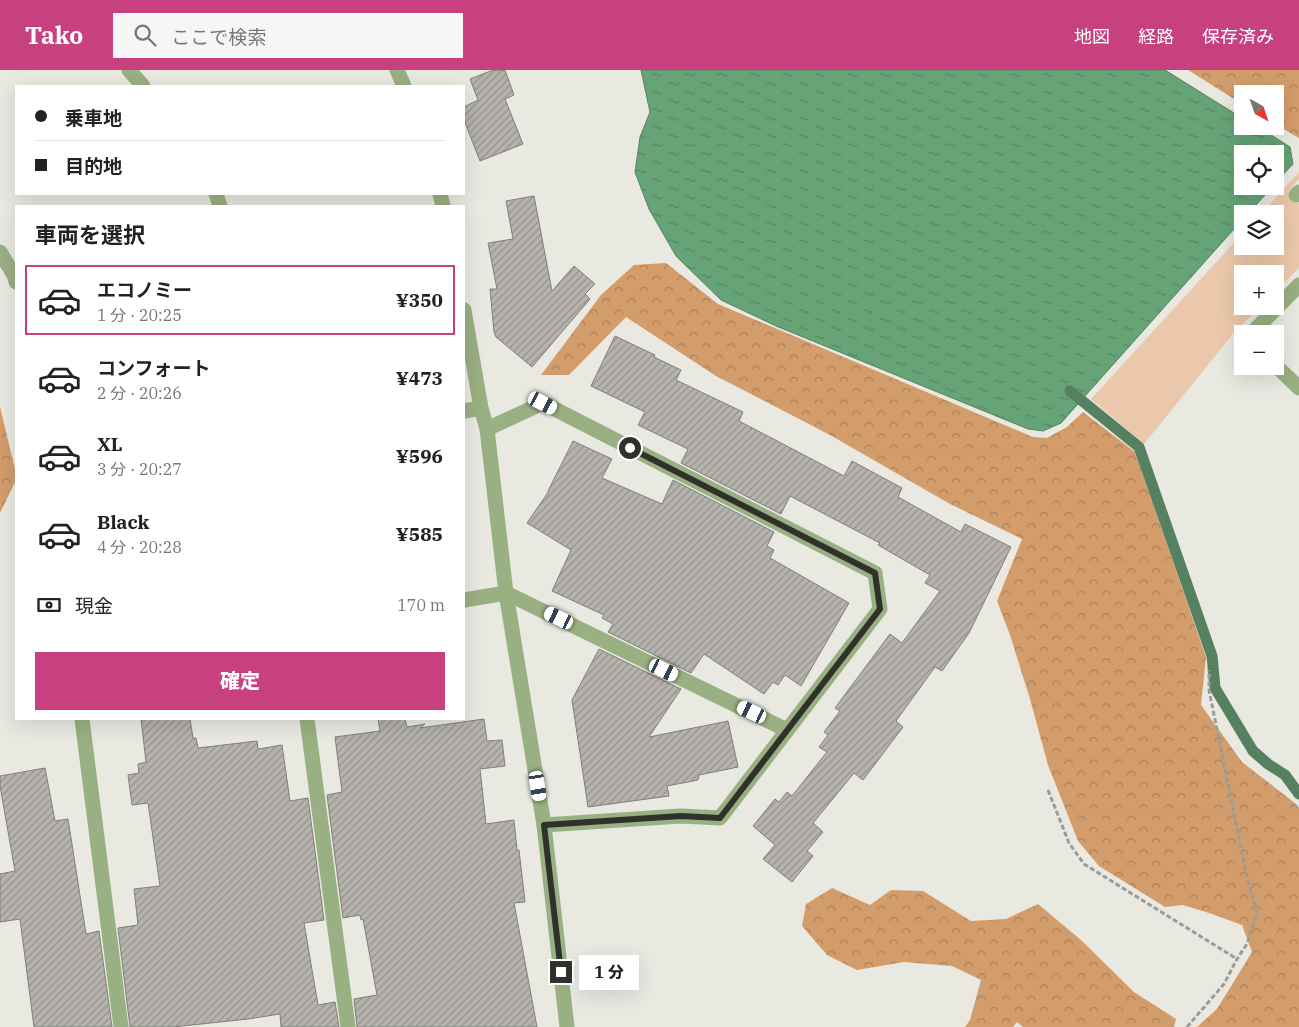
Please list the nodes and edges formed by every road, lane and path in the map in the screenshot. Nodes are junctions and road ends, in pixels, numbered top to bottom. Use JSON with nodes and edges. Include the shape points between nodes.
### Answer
{"nodes":[{"id":1,"x":129,"y":70,"type":"edge"},
{"id":2,"x":397,"y":70,"type":"edge"},
{"id":3,"x":142,"y":85,"type":"edge"},
{"id":4,"x":404,"y":85,"type":"edge"},
{"id":5,"x":0,"y":252,"type":"edge"},
{"id":6,"x":15,"y":278,"type":"edge"},
{"id":7,"x":1299,"y":285,"type":"edge"},
{"id":8,"x":465,"y":316,"type":"edge"},
{"id":9,"x":1260,"y":325,"type":"edge"},
{"id":10,"x":1284,"y":374,"type":"edge"},
{"id":11,"x":1299,"y":388,"type":"edge"},
{"id":12,"x":480,"y":408,"type":"junction"},
{"id":13,"x":465,"y":411,"type":"edge"},
{"id":14,"x":487,"y":429,"type":"junction"},
{"id":15,"x":506,"y":593,"type":"junction"},
{"id":16,"x":465,"y":600,"type":"edge"},
{"id":17,"x":1209,"y":670,"type":"dead end"},
{"id":18,"x":82,"y":720,"type":"edge"},
{"id":19,"x":306,"y":720,"type":"edge"},
{"id":20,"x":787,"y":730,"type":"junction"},
{"id":21,"x":1048,"y":790,"type":"dead end"},
{"id":22,"x":544,"y":825,"type":"junction"},
{"id":23,"x":1237,"y":959,"type":"junction"},
{"id":24,"x":121,"y":1027,"type":"edge"},
{"id":25,"x":348,"y":1027,"type":"edge"},
{"id":26,"x":568,"y":1027,"type":"edge"},
{"id":27,"x":1186,"y":1027,"type":"edge"}],
"edges":[{"from":1,"to":3,"type":"street"},
{"from":2,"to":4,"type":"street"},
{"from":5,"to":6,"type":"street"},
{"from":7,"to":9,"type":"street"},
{"from":8,"to":12,"type":"street"},
{"from":10,"to":11,"type":"street"},
{"from":12,"to":13,"type":"street"},
{"from":12,"to":14,"type":"street"},
{"from":14,"to":15,"type":"street"},
{"from":14,"to":20,"type":"street","via":[[543,403],[875,573],[880,609]]},
{"from":15,"to":16,"type":"street"},
{"from":15,"to":20,"type":"street"},
{"from":15,"to":22,"type":"street"},
{"from":17,"to":23,"type":"path","via":[[1209,690],[1257,914],[1247,944]]},
{"from":18,"to":24,"type":"street"},
{"from":19,"to":25,"type":"street"},
{"from":20,"to":22,"type":"street","via":[[720,818],[681,816]]},
{"from":21,"to":23,"type":"path","via":[[1068,843],[1084,864]]},
{"from":22,"to":26,"type":"street"},
{"from":23,"to":27,"type":"path","via":[[1224,984]]}]}
